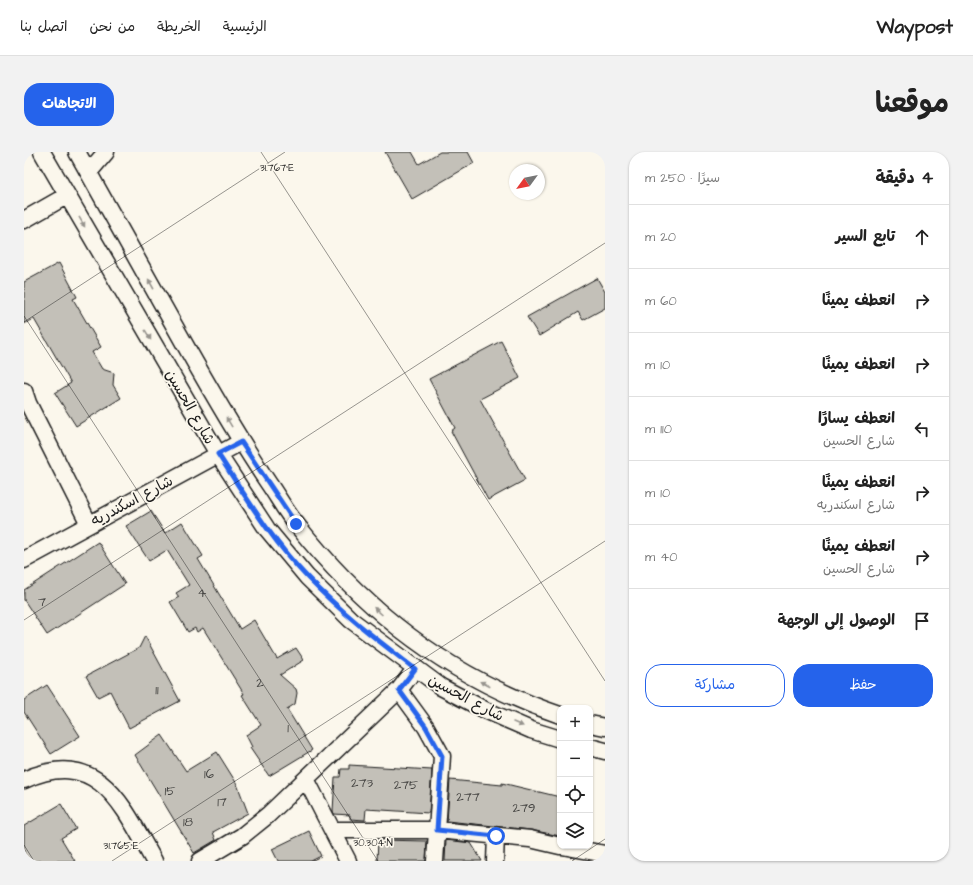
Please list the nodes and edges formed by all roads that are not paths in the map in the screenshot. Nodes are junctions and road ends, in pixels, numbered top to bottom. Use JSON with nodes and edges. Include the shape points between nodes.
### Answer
{"nodes":[{"id":1,"x":42,"y":152,"type":"edge"},
{"id":2,"x":77,"y":152,"type":"edge"},
{"id":3,"x":106,"y":152,"type":"edge"},
{"id":4,"x":89,"y":172,"type":"junction"},
{"id":5,"x":66,"y":196,"type":"junction"},
{"id":6,"x":24,"y":220,"type":"edge"},
{"id":7,"x":24,"y":391,"type":"edge"},
{"id":8,"x":241,"y":442,"type":"junction"},
{"id":9,"x":218,"y":454,"type":"junction"},
{"id":10,"x":89,"y":524,"type":"junction"},
{"id":11,"x":24,"y":560,"type":"edge"},
{"id":12,"x":415,"y":669,"type":"junction"},
{"id":13,"x":399,"y":690,"type":"junction"},
{"id":14,"x":557,"y":713,"type":"edge"},
{"id":15,"x":593,"y":725,"type":"edge"},
{"id":16,"x":605,"y":727,"type":"edge"},
{"id":17,"x":557,"y":738,"type":"edge"},
{"id":18,"x":593,"y":748,"type":"edge"},
{"id":19,"x":605,"y":751,"type":"edge"},
{"id":20,"x":306,"y":779,"type":"junction"},
{"id":21,"x":24,"y":780,"type":"edge"},
{"id":22,"x":333,"y":830,"type":"junction"},
{"id":23,"x":437,"y":830,"type":"junction"},
{"id":24,"x":496,"y":836,"type":"junction"},
{"id":25,"x":557,"y":845,"type":"edge"},
{"id":26,"x":571,"y":849,"type":"edge"},
{"id":27,"x":595,"y":856,"type":"edge"},
{"id":28,"x":210,"y":859,"type":"edge"},
{"id":29,"x":154,"y":861,"type":"edge"},
{"id":30,"x":348,"y":861,"type":"edge"},
{"id":31,"x":436,"y":861,"type":"edge"},
{"id":32,"x":495,"y":861,"type":"edge"}],
"edges":[{"from":1,"to":5,"type":"street","name":"شارع الحسين"},
{"from":2,"to":4,"type":"street","name":"شارع الحسين"},
{"from":3,"to":4,"type":"street"},
{"from":8,"to":4,"type":"street","name":"شارع الحسين","one_way":true},
{"from":5,"to":6,"type":"street"},
{"from":5,"to":9,"type":"street","name":"شارع الحسين","one_way":true},
{"from":7,"to":10,"type":"street"},
{"from":8,"to":9,"type":"street","name":"شارع اسكندريه"},
{"from":14,"to":8,"type":"street","name":"شارع الحسين","one_way":true,"via":[[531,705],[486,685],[442,660],[401,631],[363,597],[296,524]]},
{"from":9,"to":10,"type":"street","name":"شارع اسكندريه"},
{"from":9,"to":12,"type":"street","name":"شارع الحسين","via":[[267,530],[307,577],[351,620]]},
{"from":10,"to":11,"type":"street","name":"شارع اسكندريه"},
{"from":12,"to":13,"type":"street"},
{"from":12,"to":17,"type":"street","name":"شارع الحسين","one_way":true,"via":[[441,687],[485,710]]},
{"from":13,"to":20,"type":"street"},
{"from":13,"to":23,"type":"street","via":[[426,727],[442,756]]},
{"from":15,"to":16,"type":"street"},
{"from":18,"to":19,"type":"street"},
{"from":20,"to":22,"type":"street"},
{"from":20,"to":28,"type":"street","via":[[258,824]]},
{"from":21,"to":29,"type":"street","via":[[39,773],[58,770],[77,772],[95,779],[111,790],[123,806]]},
{"from":22,"to":23,"type":"street"},
{"from":22,"to":30,"type":"street"},
{"from":23,"to":24,"type":"street"},
{"from":23,"to":31,"type":"street"},
{"from":24,"to":25,"type":"street"},
{"from":24,"to":32,"type":"street"},
{"from":26,"to":27,"type":"street"}]}
